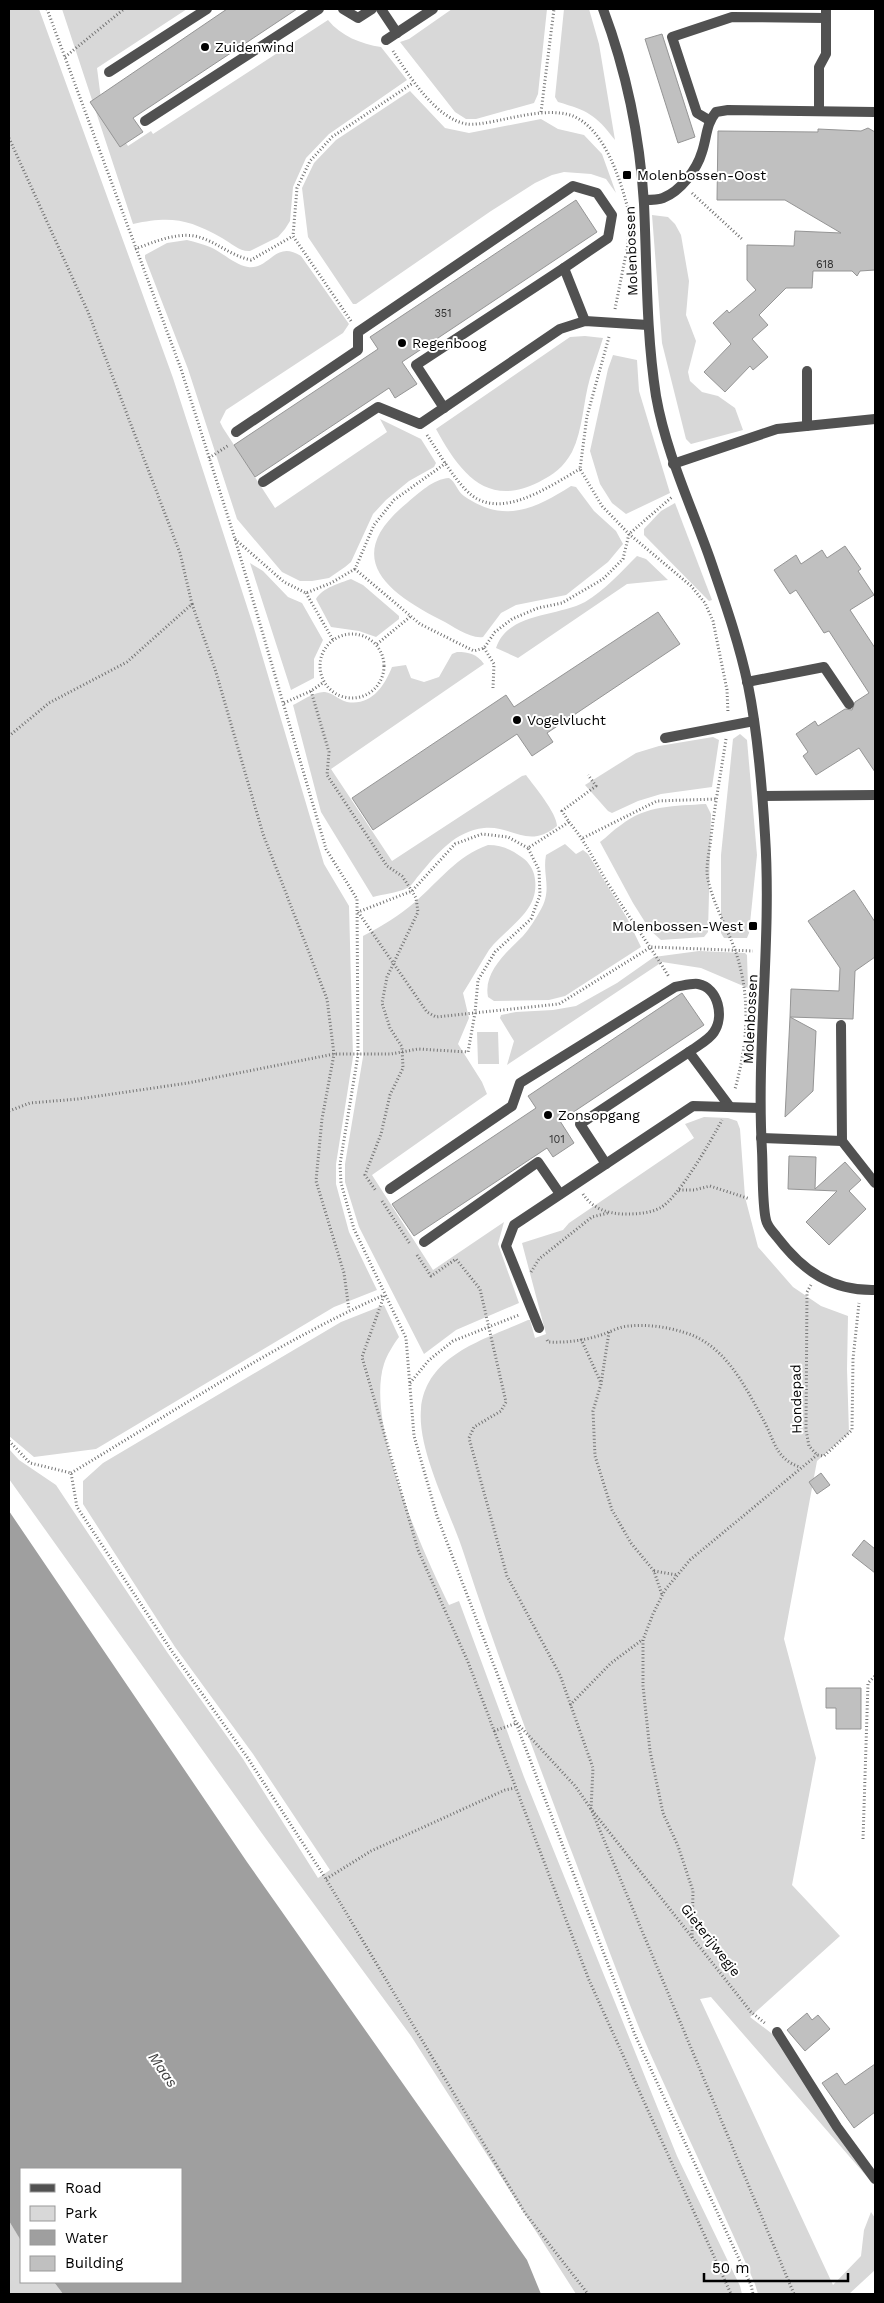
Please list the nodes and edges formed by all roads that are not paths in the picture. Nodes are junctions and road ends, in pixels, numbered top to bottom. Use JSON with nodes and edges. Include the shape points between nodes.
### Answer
{"nodes":[{"id":1,"x":207,"y":9,"type":"edge"},
{"id":2,"x":319,"y":9,"type":"edge"},
{"id":3,"x":343,"y":9,"type":"edge"},
{"id":4,"x":372,"y":9,"type":"edge"},
{"id":5,"x":381,"y":9,"type":"edge"},
{"id":6,"x":433,"y":9,"type":"edge"},
{"id":7,"x":603,"y":9,"type":"edge"},
{"id":8,"x":826,"y":13,"type":"edge"},
{"id":9,"x":397,"y":33,"type":"junction"},
{"id":10,"x":386,"y":40,"type":"road end"},
{"id":11,"x":109,"y":72,"type":"dead end"},
{"id":12,"x":819,"y":111,"type":"junction"},
{"id":13,"x":875,"y":112,"type":"edge"},
{"id":14,"x":145,"y":120,"type":"dead end"},
{"id":15,"x":709,"y":120,"type":"junction"},
{"id":16,"x":644,"y":200,"type":"junction"},
{"id":17,"x":564,"y":268,"type":"junction"},
{"id":18,"x":586,"y":321,"type":"junction"},
{"id":19,"x":648,"y":325,"type":"junction"},
{"id":20,"x":807,"y":371,"type":"dead end"},
{"id":21,"x":444,"y":408,"type":"junction"},
{"id":22,"x":875,"y":419,"type":"edge"},
{"id":23,"x":807,"y":426,"type":"junction"},
{"id":24,"x":236,"y":432,"type":"road end"},
{"id":25,"x":673,"y":464,"type":"junction"},
{"id":26,"x":263,"y":482,"type":"dead end"},
{"id":27,"x":747,"y":682,"type":"junction"},
{"id":28,"x":849,"y":704,"type":"dead end"},
{"id":29,"x":754,"y":721,"type":"junction"},
{"id":30,"x":665,"y":738,"type":"dead end"},
{"id":31,"x":875,"y":795,"type":"edge"},
{"id":32,"x":763,"y":796,"type":"junction"},
{"id":33,"x":841,"y":1025,"type":"dead end"},
{"id":34,"x":689,"y":1052,"type":"junction"},
{"id":35,"x":730,"y":1107,"type":"junction"},
{"id":36,"x":760,"y":1108,"type":"junction"},
{"id":37,"x":761,"y":1138,"type":"junction"},
{"id":38,"x":842,"y":1141,"type":"junction"},
{"id":39,"x":606,"y":1164,"type":"junction"},
{"id":40,"x":875,"y":1183,"type":"edge"},
{"id":41,"x":390,"y":1189,"type":"dead end"},
{"id":42,"x":560,"y":1194,"type":"junction"},
{"id":43,"x":424,"y":1242,"type":"dead end"},
{"id":44,"x":875,"y":1290,"type":"edge"},
{"id":45,"x":539,"y":1328,"type":"road end"},
{"id":46,"x":777,"y":2032,"type":"road end"},
{"id":47,"x":875,"y":2179,"type":"edge"}],
"edges":[{"from":1,"to":11,"type":"street"},
{"from":2,"to":14,"type":"street"},
{"from":3,"to":4,"type":"street","via":[[358,18]]},
{"from":5,"to":9,"type":"street"},
{"from":6,"to":9,"type":"street"},
{"from":7,"to":16,"type":"street","name":"Molenbossen","via":[[614,38],[635,133]]},
{"from":8,"to":12,"type":"street","via":[[826,54],[819,66]]},
{"from":8,"to":15,"type":"street","via":[[732,17],[672,37],[697,114]]},
{"from":9,"to":10,"type":"street"},
{"from":12,"to":13,"type":"street"},
{"from":12,"to":15,"type":"street","via":[[728,110],[716,112]]},
{"from":15,"to":16,"type":"street","via":[[702,152],[693,171],[663,198]]},
{"from":16,"to":19,"type":"street","name":"Molenbossen"},
{"from":17,"to":18,"type":"street"},
{"from":17,"to":21,"type":"street","via":[[416,364]]},
{"from":17,"to":24,"type":"street","via":[[608,238],[612,215],[597,193],[573,186],[358,332],[358,350]]},
{"from":18,"to":19,"type":"street"},
{"from":18,"to":21,"type":"street","via":[[560,329]]},
{"from":19,"to":25,"type":"street","name":"Molenbossen","via":[[656,398]]},
{"from":20,"to":23,"type":"street"},
{"from":21,"to":26,"type":"street","via":[[420,424],[378,407]]},
{"from":22,"to":23,"type":"street"},
{"from":23,"to":25,"type":"street","via":[[777,429]]},
{"from":25,"to":27,"type":"street","name":"Molenbossen","via":[[715,575]]},
{"from":27,"to":28,"type":"street","via":[[824,667]]},
{"from":27,"to":29,"type":"street","name":"Molenbossen"},
{"from":29,"to":30,"type":"street"},
{"from":29,"to":32,"type":"street","name":"Molenbossen"},
{"from":31,"to":32,"type":"street"},
{"from":32,"to":36,"type":"street","name":"Molenbossen","via":[[767,866]]},
{"from":33,"to":38,"type":"street"},
{"from":34,"to":35,"type":"street"},
{"from":34,"to":39,"type":"street","via":[[580,1124]]},
{"from":34,"to":41,"type":"street","via":[[713,1034],[718,1024],[719,1008],[715,997],[707,987],[697,984],[675,988],[520,1083],[512,1106]]},
{"from":35,"to":36,"type":"street"},
{"from":35,"to":39,"type":"street","via":[[692,1106]]},
{"from":36,"to":37,"type":"street","name":"Molenbossen"},
{"from":37,"to":38,"type":"street"},
{"from":37,"to":44,"type":"street","name":"Molenbossen","via":[[766,1222],[792,1257],[817,1277],[860,1290]]},
{"from":38,"to":40,"type":"street"},
{"from":39,"to":42,"type":"street"},
{"from":42,"to":43,"type":"street","via":[[538,1162]]},
{"from":42,"to":45,"type":"street","via":[[514,1225],[506,1246]]},
{"from":46,"to":47,"type":"street","via":[[837,2127]]}]}
